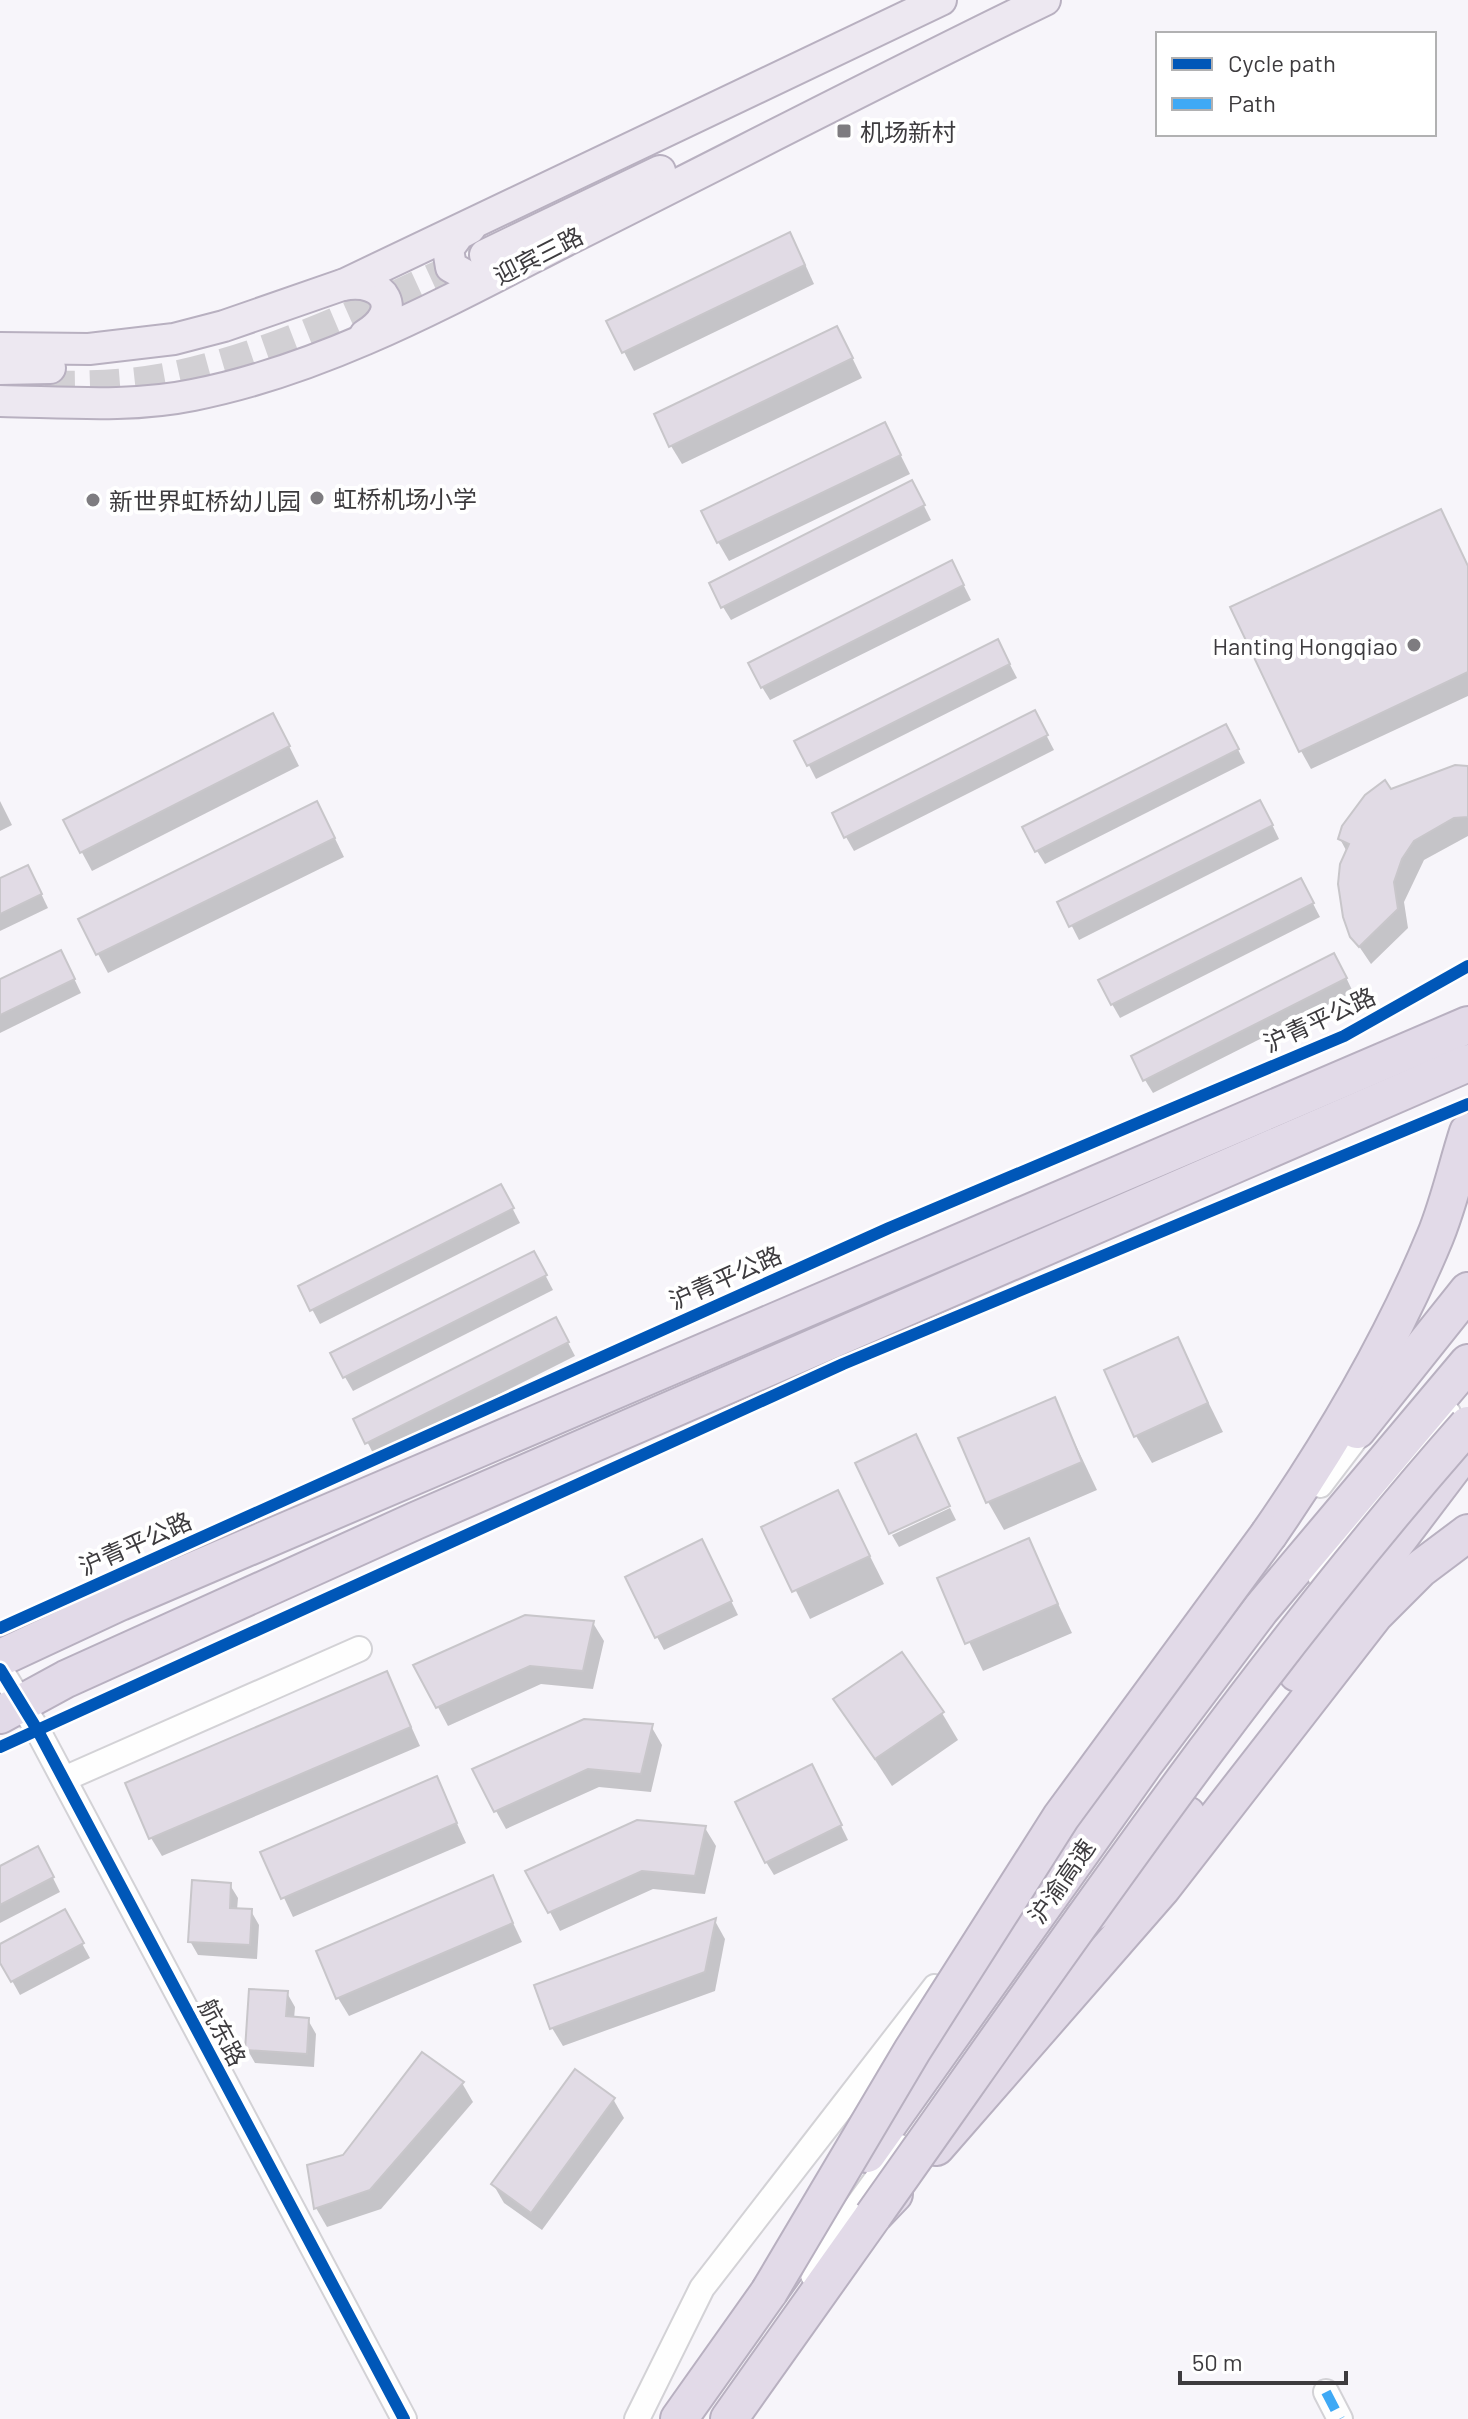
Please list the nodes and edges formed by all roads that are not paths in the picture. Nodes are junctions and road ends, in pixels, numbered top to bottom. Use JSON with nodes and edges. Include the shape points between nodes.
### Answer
{"nodes":[{"id":1,"x":941,"y":0,"type":"edge"},
{"id":2,"x":1016,"y":0,"type":"edge"},
{"id":3,"x":1045,"y":0,"type":"edge"},
{"id":4,"x":495,"y":213,"type":"junction"},
{"id":5,"x":493,"y":264,"type":"junction"},
{"id":6,"x":345,"y":284,"type":"junction"},
{"id":7,"x":0,"y":348,"type":"edge"},
{"id":8,"x":338,"y":351,"type":"junction"},
{"id":9,"x":0,"y":369,"type":"edge"},
{"id":10,"x":0,"y":401,"type":"edge"},
{"id":11,"x":1468,"y":1025,"type":"edge"},
{"id":12,"x":1468,"y":1063,"type":"edge"},
{"id":13,"x":1468,"y":1088,"type":"edge"},
{"id":14,"x":1393,"y":1095,"type":"junction"},
{"id":15,"x":1468,"y":1132,"type":"edge"},
{"id":16,"x":1468,"y":1291,"type":"edge"},
{"id":17,"x":1468,"y":1304,"type":"edge"},
{"id":18,"x":1468,"y":1363,"type":"edge"},
{"id":19,"x":1468,"y":1389,"type":"edge"},
{"id":20,"x":1468,"y":1425,"type":"edge"},
{"id":21,"x":1468,"y":1438,"type":"edge"},
{"id":22,"x":1468,"y":1449,"type":"edge"},
{"id":23,"x":1415,"y":1485,"type":"junction"},
{"id":24,"x":1468,"y":1533,"type":"edge"},
{"id":25,"x":1269,"y":1534,"type":"junction"},
{"id":26,"x":359,"y":1649,"type":"dead end"},
{"id":27,"x":0,"y":1658,"type":"edge"},
{"id":28,"x":0,"y":1669,"type":"edge"},
{"id":29,"x":11,"y":1709,"type":"edge"},
{"id":30,"x":64,"y":1779,"type":"junction"},
{"id":31,"x":1058,"y":1934,"type":"junction"},
{"id":32,"x":873,"y":2216,"type":"junction"},
{"id":33,"x":769,"y":2292,"type":"junction"},
{"id":34,"x":1326,"y":2392,"type":"dead end"},
{"id":35,"x":637,"y":2417,"type":"edge"},
{"id":36,"x":404,"y":2419,"type":"edge"},
{"id":37,"x":679,"y":2419,"type":"edge"},
{"id":38,"x":722,"y":2419,"type":"edge"},
{"id":39,"x":729,"y":2419,"type":"edge"},
{"id":40,"x":1340,"y":2419,"type":"edge"}],
"edges":[{"from":1,"to":4,"type":"main road"},
{"from":2,"to":5,"type":"main road"},
{"from":3,"to":5,"type":"main road","name":"迎宾三路"},
{"from":4,"to":5,"type":"main road","via":[[459,234],[448,249],[451,267],[469,277]]},
{"from":4,"to":6,"type":"main road"},
{"from":5,"to":8,"type":"main road","name":"迎宾三路"},
{"from":6,"to":7,"type":"main road","via":[[174,339],[89,349]]},
{"from":6,"to":8,"type":"main road","via":[[368,282],[381,290],[387,306],[384,319],[371,331]]},
{"from":6,"to":9,"type":"main road","via":[[221,340],[168,356],[90,367]]},
{"from":8,"to":10,"type":"main road","name":"迎宾三路","via":[[248,383],[190,396],[135,403]]},
{"from":11,"to":27,"type":"highway","name":"沪青平公路","via":[[135,1595]]},
{"from":12,"to":14,"type":"highway"},
{"from":13,"to":14,"type":"highway"},
{"from":14,"to":29,"type":"highway","via":[[415,1521]]},
{"from":15,"to":25,"type":"highway","via":[[1436,1235],[1382,1350],[1328,1449]]},
{"from":16,"to":25,"type":"highway"},
{"from":17,"to":35,"type":"street","via":[[1372,1418],[702,2288]]},
{"from":18,"to":33,"type":"highway","name":"沪渝高速","bridge":true,"via":[[1261,1609],[1144,1764]]},
{"from":19,"to":31,"type":"street","via":[[1349,1537]]},
{"from":20,"to":23,"type":"highway","name":"沪渝高速","bridge":true},
{"from":21,"to":23,"type":"highway","bridge":true},
{"from":22,"to":31,"type":"highway","via":[[1127,1891]]},
{"from":23,"to":32,"type":"highway","name":"沪渝高速","bridge":true,"via":[[1292,1635],[1177,1788]]},
{"from":24,"to":32,"type":"highway","bridge":true,"via":[[1420,1569],[1375,1614],[1093,1971]]},
{"from":25,"to":33,"type":"highway","bridge":true,"via":[[1061,1817],[920,2038]]},
{"from":26,"to":30,"type":"street"},
{"from":28,"to":29,"type":"street","name":"航东路"},
{"from":29,"to":30,"type":"street","name":"航东路"},
{"from":30,"to":36,"type":"street","name":"航东路"},
{"from":31,"to":38,"type":"street","via":[[839,2231]]},
{"from":32,"to":39,"type":"highway","name":"沪渝高速"},
{"from":33,"to":37,"type":"highway","name":"沪渝高速"},
{"from":34,"to":40,"type":"street"}]}
